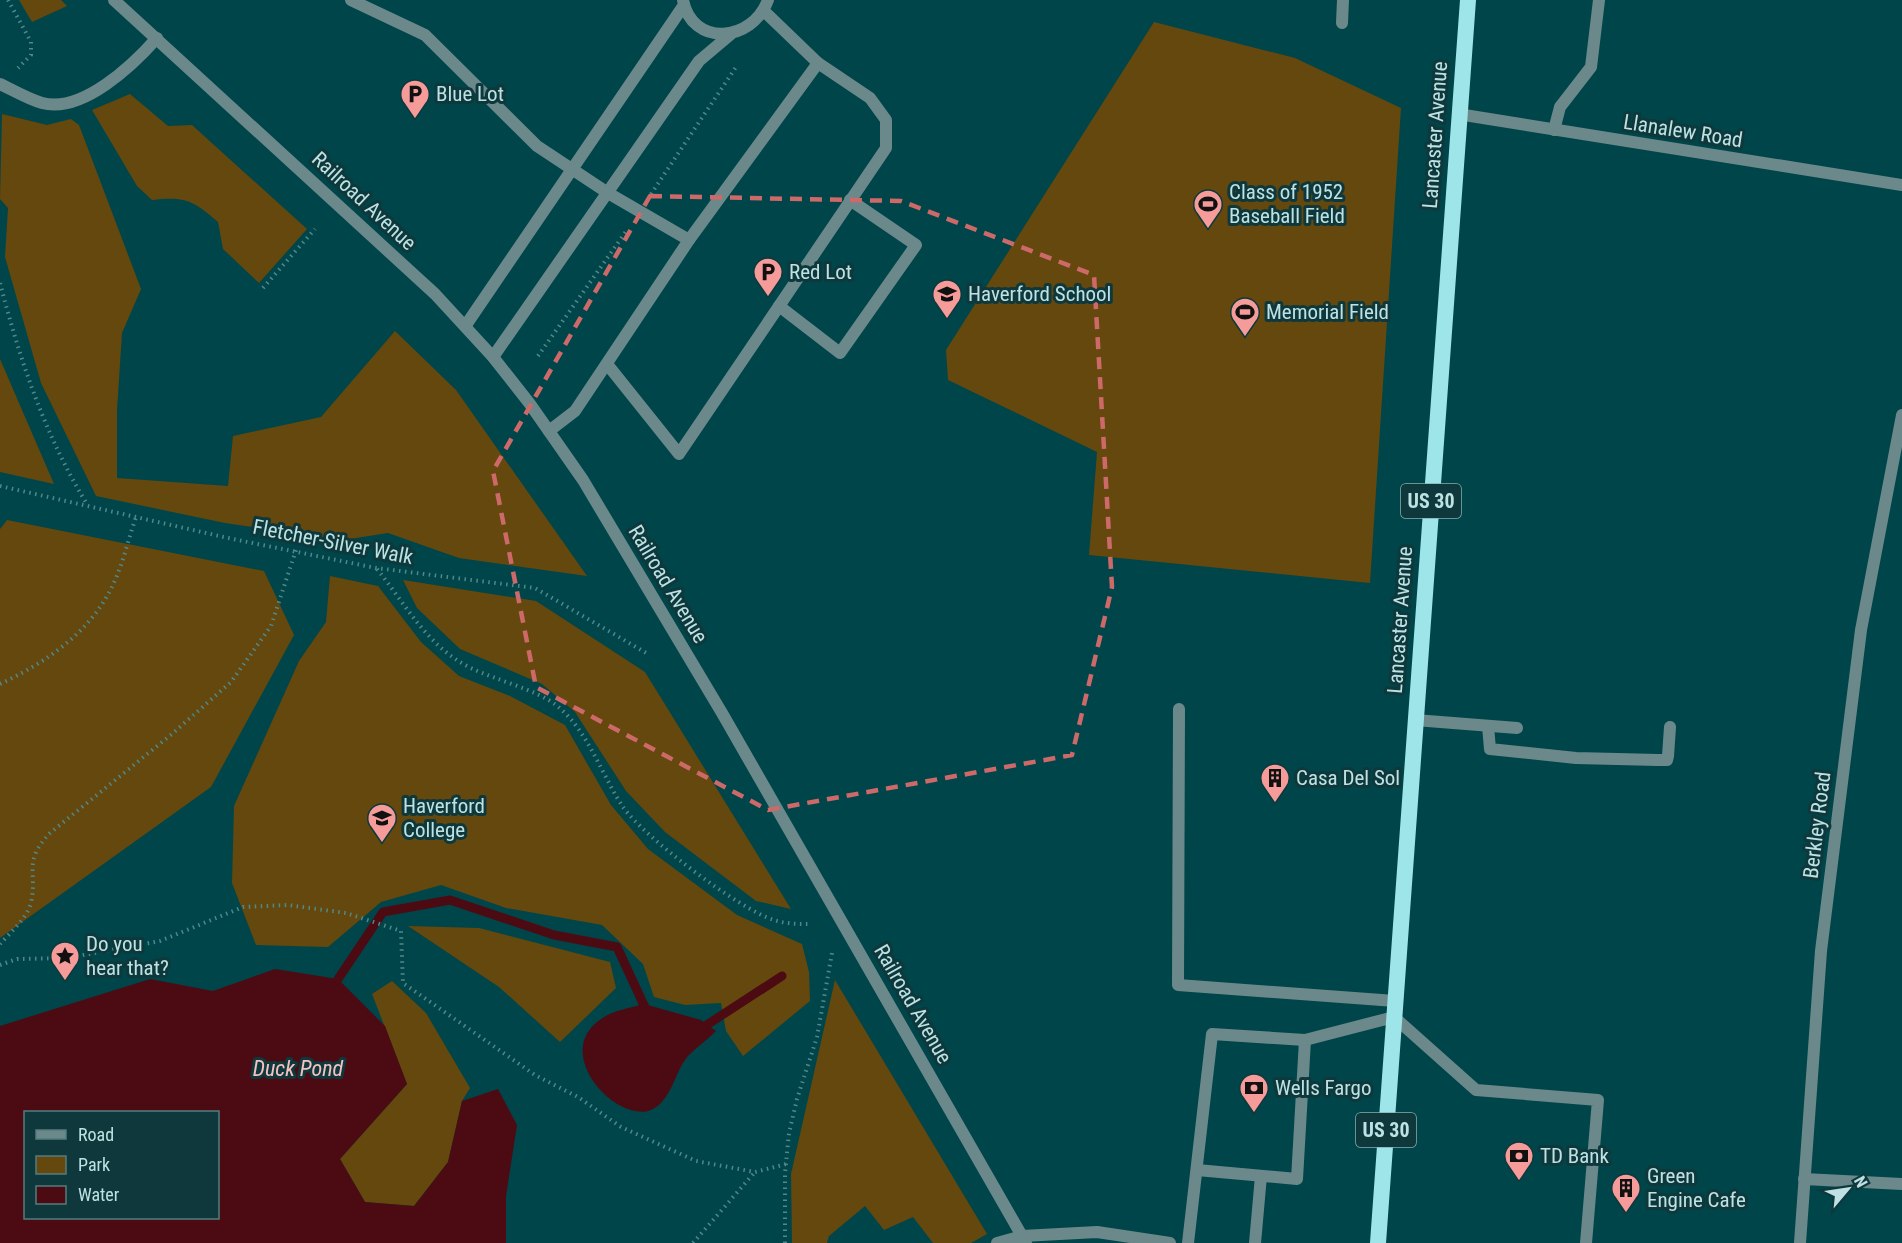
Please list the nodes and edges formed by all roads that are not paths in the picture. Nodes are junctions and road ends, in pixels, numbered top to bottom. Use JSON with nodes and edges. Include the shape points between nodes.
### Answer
{"nodes":[{"id":1,"x":114,"y":0,"type":"edge"},
{"id":2,"x":351,"y":0,"type":"edge"},
{"id":3,"x":1343,"y":0,"type":"edge"},
{"id":4,"x":1468,"y":0,"type":"edge"},
{"id":5,"x":1599,"y":0,"type":"edge"},
{"id":6,"x":683,"y":2,"type":"edge"},
{"id":7,"x":367,"y":3,"type":"edge"},
{"id":8,"x":766,"y":6,"type":"edge"},
{"id":9,"x":1342,"y":22,"type":"dead end"},
{"id":10,"x":731,"y":34,"type":"junction"},
{"id":11,"x":157,"y":38,"type":"junction"},
{"id":12,"x":818,"y":63,"type":"junction"},
{"id":13,"x":0,"y":84,"type":"edge"},
{"id":14,"x":1458,"y":114,"type":"junction"},
{"id":15,"x":1554,"y":130,"type":"junction"},
{"id":16,"x":574,"y":169,"type":"junction"},
{"id":17,"x":1902,"y":186,"type":"edge"},
{"id":18,"x":608,"y":193,"type":"junction"},
{"id":19,"x":850,"y":200,"type":"junction"},
{"id":20,"x":689,"y":240,"type":"junction"},
{"id":21,"x":779,"y":306,"type":"junction"},
{"id":22,"x":466,"y":326,"type":"junction"},
{"id":23,"x":494,"y":357,"type":"junction"},
{"id":24,"x":607,"y":364,"type":"junction"},
{"id":25,"x":1902,"y":415,"type":"edge"},
{"id":26,"x":549,"y":431,"type":"junction"},
{"id":27,"x":1179,"y":709,"type":"dead end"},
{"id":28,"x":1415,"y":720,"type":"junction"},
{"id":29,"x":1488,"y":726,"type":"junction"},
{"id":30,"x":1670,"y":727,"type":"dead end"},
{"id":31,"x":1517,"y":729,"type":"dead end"},
{"id":32,"x":1394,"y":1009,"type":"junction"},
{"id":33,"x":1305,"y":1040,"type":"junction"},
{"id":34,"x":1197,"y":1170,"type":"junction"},
{"id":35,"x":1261,"y":1176,"type":"junction"},
{"id":36,"x":1804,"y":1179,"type":"junction"},
{"id":37,"x":1902,"y":1184,"type":"edge"},
{"id":38,"x":1024,"y":1239,"type":"edge"},
{"id":39,"x":997,"y":1243,"type":"edge"},
{"id":40,"x":1170,"y":1243,"type":"edge"},
{"id":41,"x":1188,"y":1243,"type":"edge"},
{"id":42,"x":1255,"y":1243,"type":"edge"},
{"id":43,"x":1378,"y":1243,"type":"edge"},
{"id":44,"x":1586,"y":1243,"type":"edge"},
{"id":45,"x":1800,"y":1243,"type":"edge"}],
"edges":[{"from":1,"to":11,"type":"street","name":"Railroad Avenue"},
{"from":2,"to":7,"type":"street"},
{"from":3,"to":9,"type":"street"},
{"from":4,"to":14,"type":"highway","name":"Lancaster Avenue","number":"US 30"},
{"from":5,"to":15,"type":"street","via":[[1592,67],[1560,107]]},
{"from":6,"to":10,"type":"street","via":[[702,28]]},
{"from":6,"to":16,"type":"street"},
{"from":7,"to":16,"type":"street","via":[[425,35],[537,146]]},
{"from":8,"to":10,"type":"street","via":[[746,30]]},
{"from":8,"to":12,"type":"street"},
{"from":10,"to":18,"type":"street","via":[[699,61]]},
{"from":11,"to":13,"type":"street","via":[[121,73],[79,100],[58,105],[42,103]]},
{"from":11,"to":22,"type":"street","name":"Railroad Avenue"},
{"from":12,"to":19,"type":"street","via":[[870,98],[886,120],[886,148]]},
{"from":12,"to":20,"type":"street"},
{"from":14,"to":15,"type":"street","name":"Llanalew Road"},
{"from":14,"to":28,"type":"highway","name":"Lancaster Avenue","number":"US 30"},
{"from":15,"to":17,"type":"street","name":"Llanalew Road"},
{"from":16,"to":18,"type":"street"},
{"from":16,"to":22,"type":"street"},
{"from":18,"to":20,"type":"street"},
{"from":18,"to":23,"type":"street"},
{"from":19,"to":21,"type":"street"},
{"from":19,"to":21,"type":"street","via":[[916,245],[840,353]]},
{"from":20,"to":24,"type":"street"},
{"from":21,"to":24,"type":"street","via":[[679,454]]},
{"from":22,"to":23,"type":"street","name":"Railroad Avenue"},
{"from":23,"to":26,"type":"street","name":"Railroad Avenue"},
{"from":24,"to":26,"type":"street","via":[[575,411]]},
{"from":25,"to":36,"type":"street","name":"Berkley Road","via":[[1861,630],[1821,951]]},
{"from":26,"to":38,"type":"street","name":"Railroad Avenue","via":[[583,480],[734,733]]},
{"from":27,"to":32,"type":"street","via":[[1178,985]]},
{"from":28,"to":29,"type":"street"},
{"from":28,"to":32,"type":"highway","name":"Lancaster Avenue","number":"US 30"},
{"from":29,"to":30,"type":"street","via":[[1490,749],[1576,758],[1658,760],[1667,760]]},
{"from":29,"to":31,"type":"street"},
{"from":32,"to":33,"type":"street"},
{"from":32,"to":43,"type":"highway","name":"Lancaster Avenue","number":"US 30"},
{"from":32,"to":44,"type":"street","via":[[1476,1090],[1598,1100]]},
{"from":33,"to":34,"type":"street","via":[[1212,1034]]},
{"from":33,"to":35,"type":"street","via":[[1297,1179]]},
{"from":34,"to":35,"type":"street"},
{"from":34,"to":41,"type":"street"},
{"from":35,"to":42,"type":"street"},
{"from":36,"to":37,"type":"street"},
{"from":36,"to":45,"type":"street","name":"Berkley Road"},
{"from":38,"to":39,"type":"street"},
{"from":38,"to":40,"type":"street","via":[[1097,1233]]}]}
